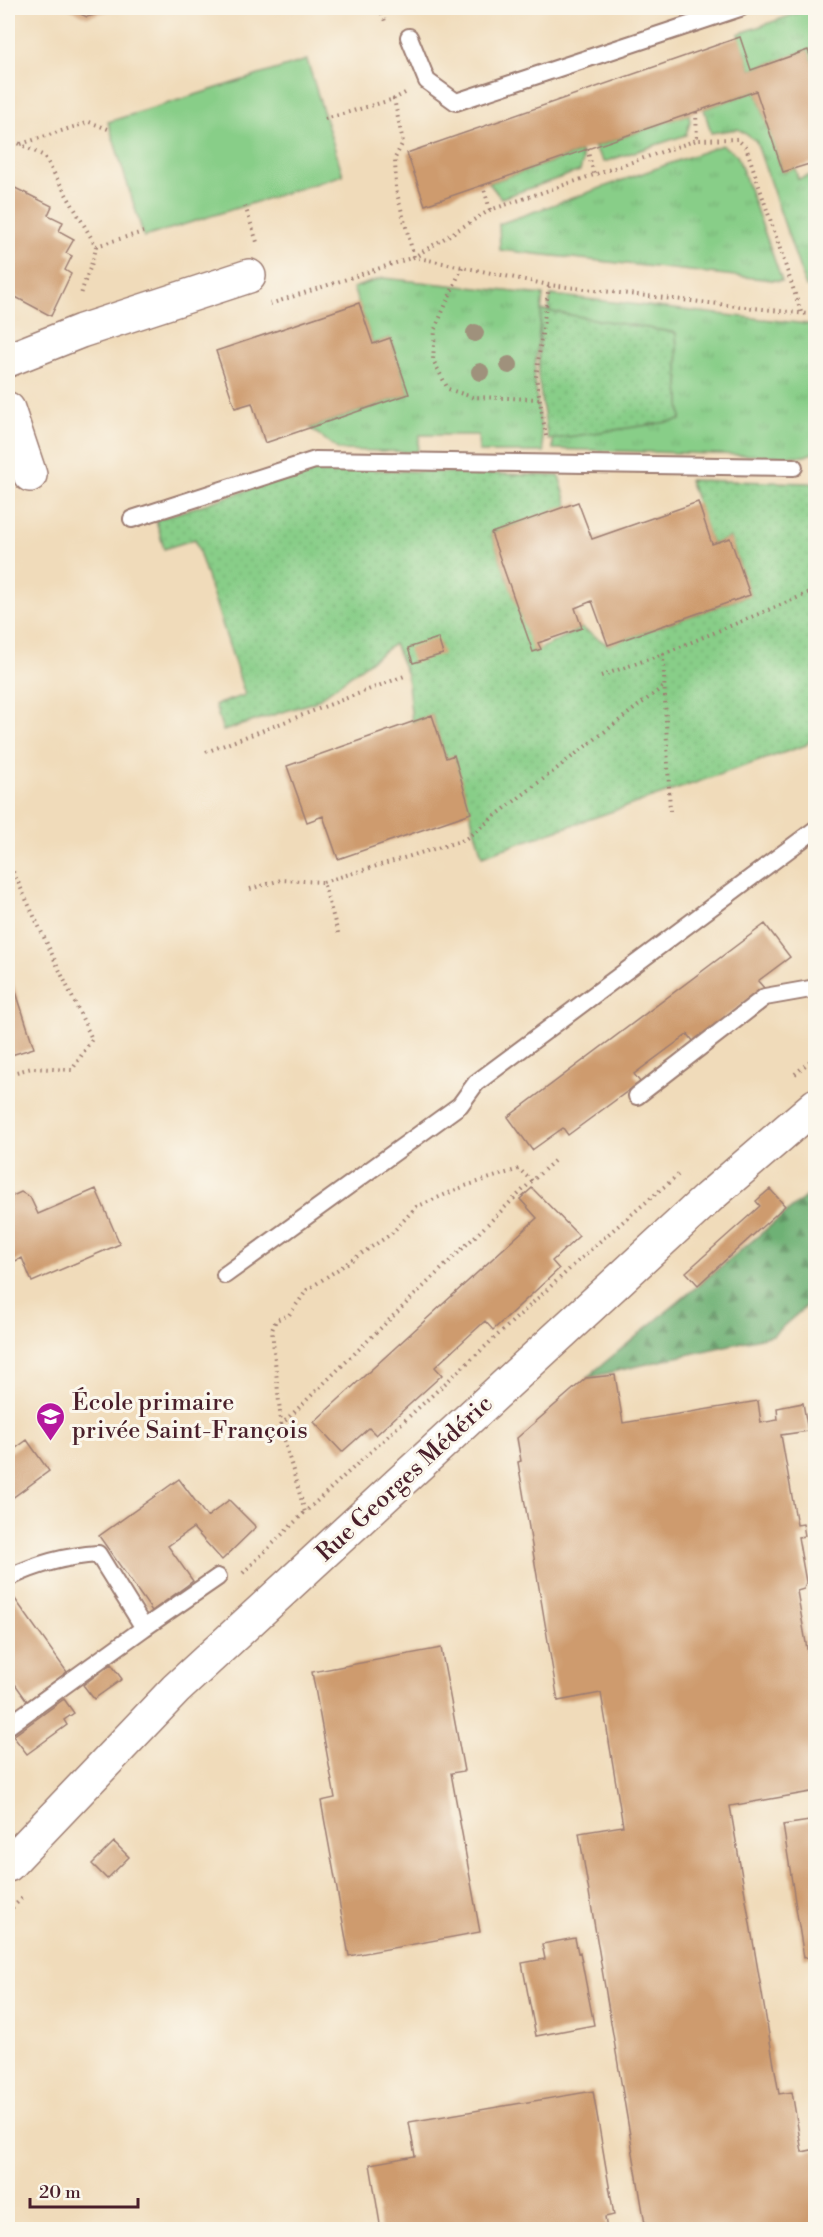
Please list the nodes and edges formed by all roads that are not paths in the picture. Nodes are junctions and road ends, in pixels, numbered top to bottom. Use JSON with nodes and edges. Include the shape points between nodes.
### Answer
{"nodes":[{"id":1,"x":740,"y":8,"type":"edge"},
{"id":2,"x":409,"y":37,"type":"dead end"},
{"id":3,"x":249,"y":276,"type":"dead end"},
{"id":4,"x":8,"y":360,"type":"edge"},
{"id":5,"x":8,"y":409,"type":"edge"},
{"id":6,"x":794,"y":467,"type":"dead end"},
{"id":7,"x":30,"y":475,"type":"dead end"},
{"id":8,"x":132,"y":519,"type":"dead end"},
{"id":9,"x":816,"y":829,"type":"edge"},
{"id":10,"x":816,"y":987,"type":"edge"},
{"id":11,"x":637,"y":1096,"type":"dead end"},
{"id":12,"x":816,"y":1106,"type":"edge"},
{"id":13,"x":225,"y":1275,"type":"dead end"},
{"id":14,"x":218,"y":1577,"type":"dead end"},
{"id":15,"x":8,"y":1578,"type":"edge"},
{"id":16,"x":144,"y":1628,"type":"junction"},
{"id":17,"x":8,"y":1726,"type":"edge"},
{"id":18,"x":8,"y":1865,"type":"edge"}],
"edges":[{"from":1,"to":2,"type":"lane","via":[[456,102],[427,81]]},
{"from":3,"to":4,"type":"street","via":[[81,331]]},
{"from":5,"to":7,"type":"street"},
{"from":6,"to":8,"type":"lane","via":[[315,460]]},
{"from":9,"to":13,"type":"lane","via":[[476,1083],[460,1105]]},
{"from":10,"to":11,"type":"lane","via":[[765,997]]},
{"from":12,"to":18,"type":"street","name":"Rue Georges Médéric","via":[[708,1198],[176,1689]]},
{"from":14,"to":16,"type":"lane"},
{"from":15,"to":16,"type":"lane","via":[[68,1556],[98,1554]]},
{"from":16,"to":17,"type":"lane"}]}
